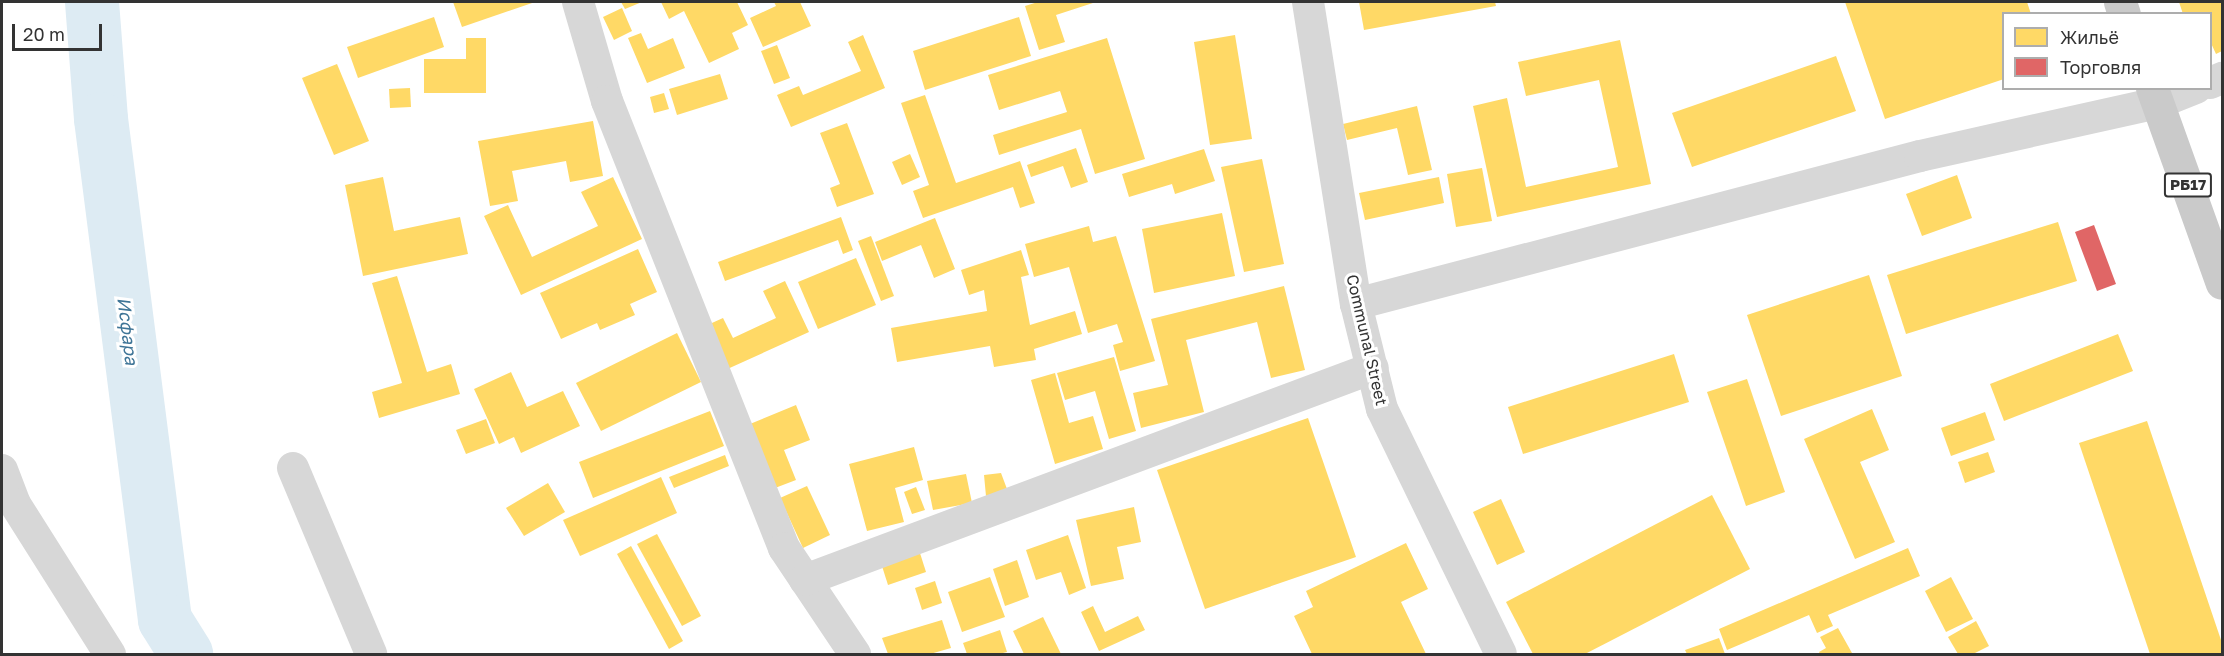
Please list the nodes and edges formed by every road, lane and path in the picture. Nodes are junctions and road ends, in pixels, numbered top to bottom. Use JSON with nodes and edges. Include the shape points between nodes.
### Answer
{"nodes":[{"id":1,"x":578,"y":2,"type":"edge"},
{"id":2,"x":1308,"y":2,"type":"edge"},
{"id":3,"x":2186,"y":90,"type":"edge"},
{"id":4,"x":2155,"y":96,"type":"edge"},
{"id":5,"x":2223,"y":282,"type":"edge"},
{"id":6,"x":1356,"y":304,"type":"junction"},
{"id":7,"x":1373,"y":368,"type":"junction"},
{"id":8,"x":293,"y":468,"type":"dead end"},
{"id":9,"x":2,"y":470,"type":"edge"},
{"id":10,"x":805,"y":580,"type":"junction"},
{"id":11,"x":110,"y":654,"type":"edge"},
{"id":12,"x":371,"y":654,"type":"edge"},
{"id":13,"x":855,"y":654,"type":"edge"},
{"id":14,"x":1501,"y":654,"type":"edge"}],
"edges":[{"from":1,"to":10,"type":"street","via":[[616,123],[784,548]]},
{"from":2,"to":6,"type":"street","name":"Communal Street"},
{"from":3,"to":4,"type":"street"},
{"from":4,"to":5,"type":"main road","number":"РБ17"},
{"from":4,"to":6,"type":"street"},
{"from":6,"to":7,"type":"street","name":"Communal Street"},
{"from":7,"to":10,"type":"street"},
{"from":7,"to":14,"type":"street","name":"Communal Street","via":[[1382,409]]},
{"from":8,"to":12,"type":"street"},
{"from":9,"to":11,"type":"street","via":[[15,504]]},
{"from":10,"to":13,"type":"street"}]}
